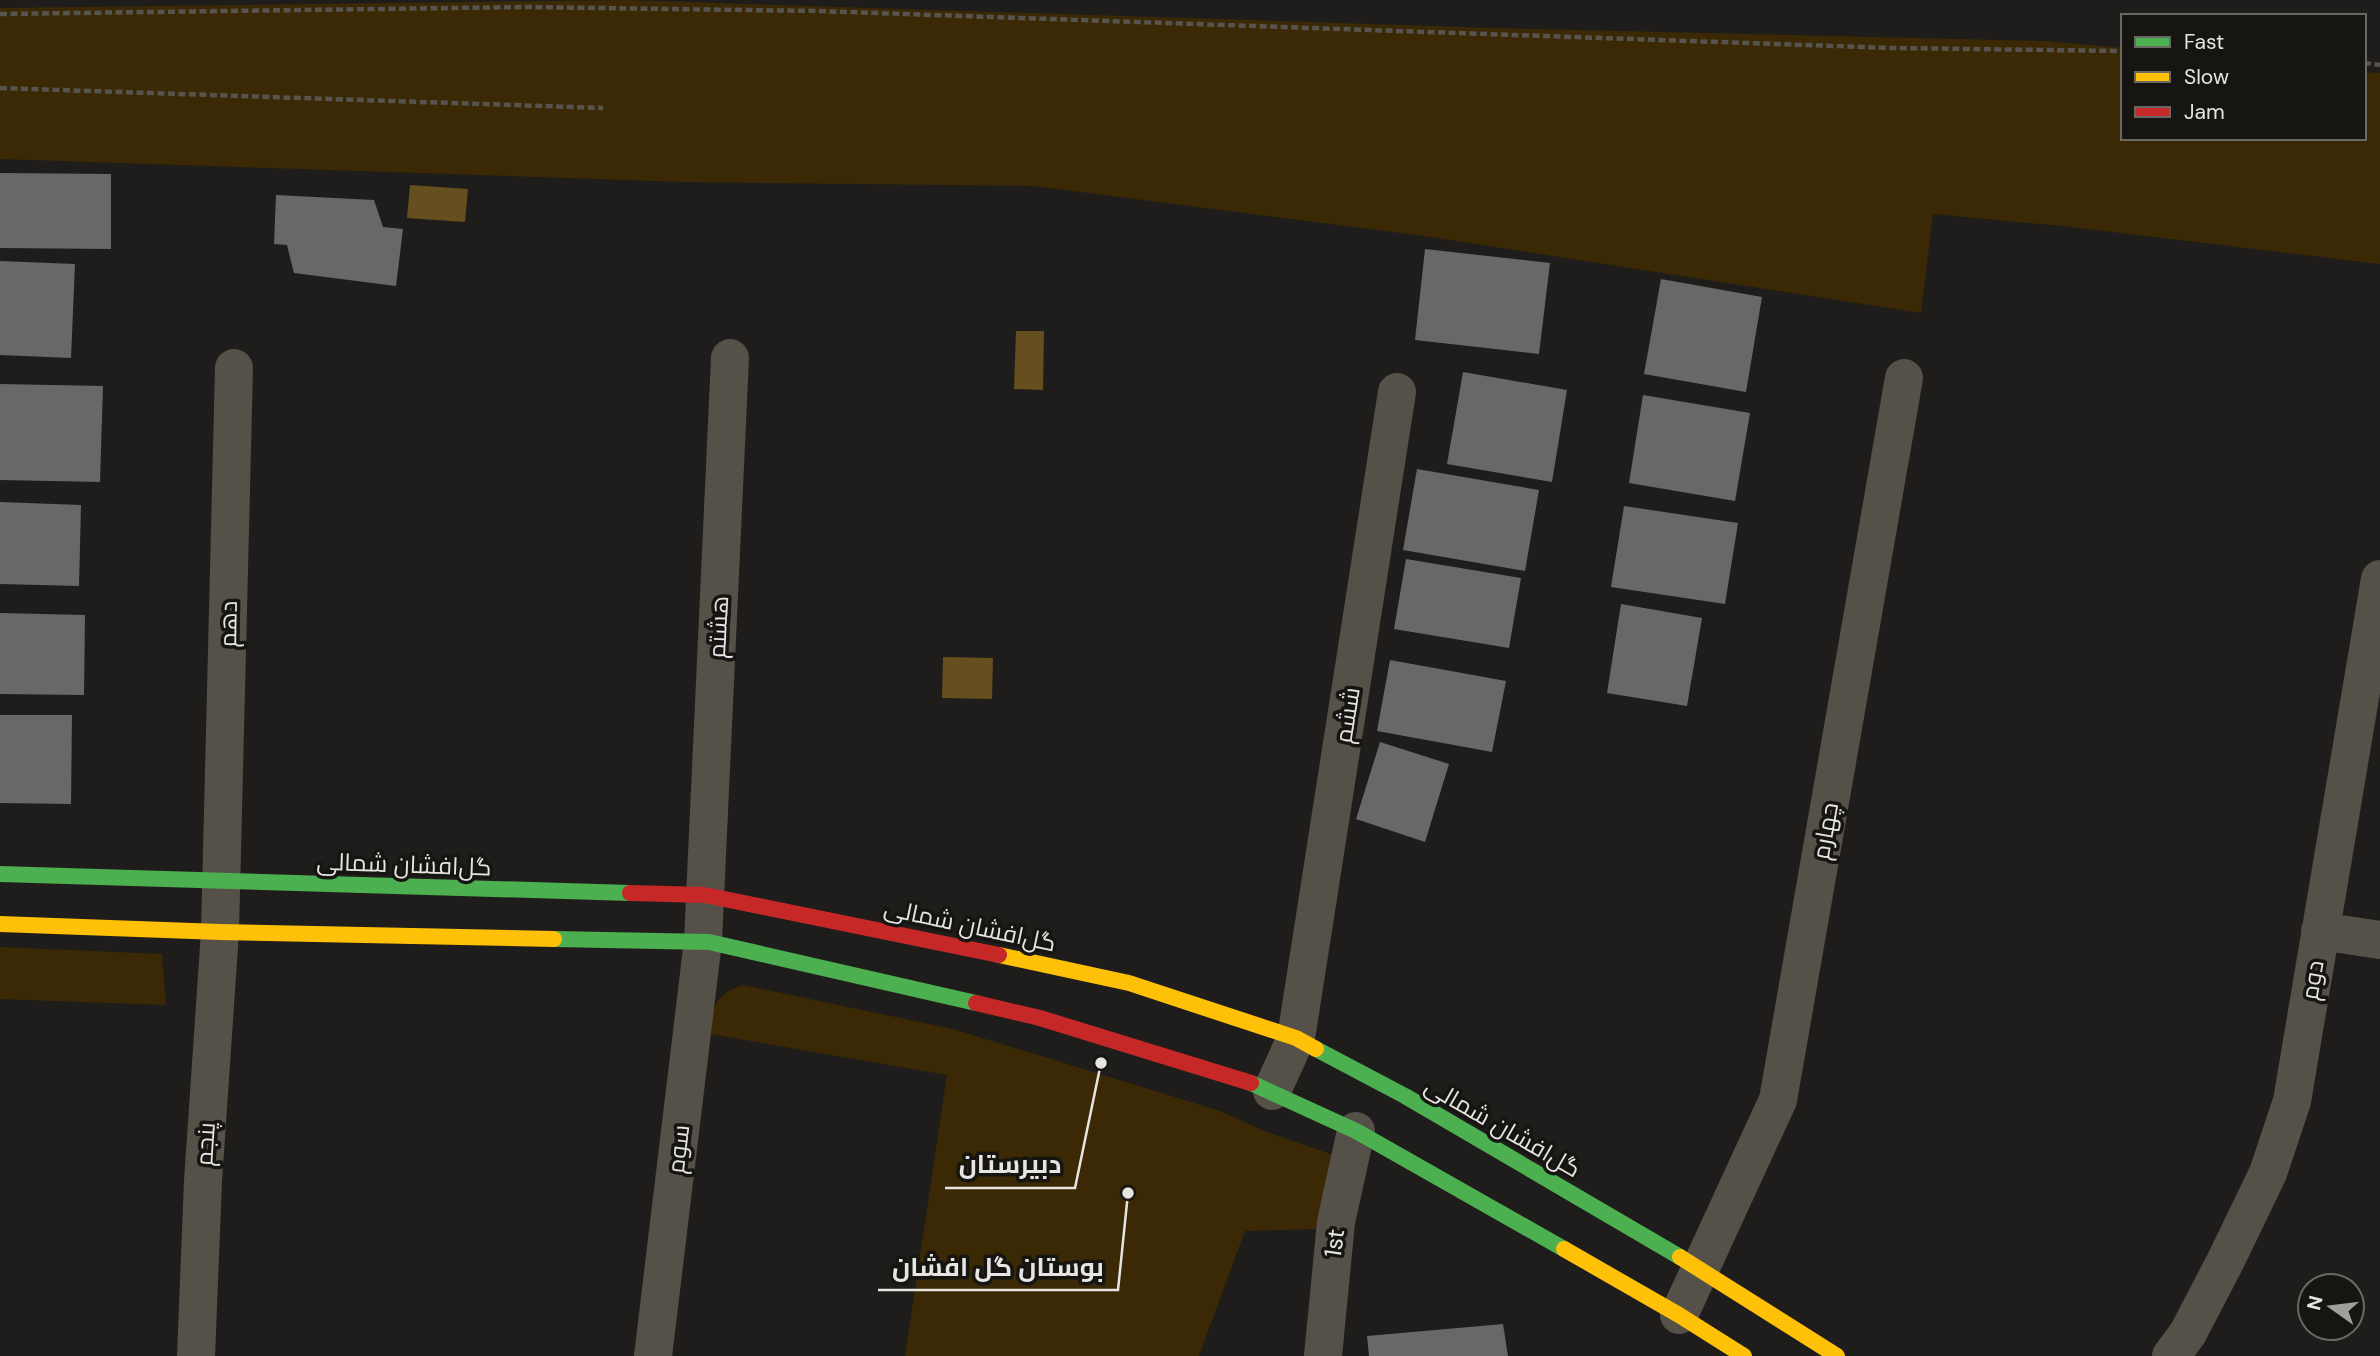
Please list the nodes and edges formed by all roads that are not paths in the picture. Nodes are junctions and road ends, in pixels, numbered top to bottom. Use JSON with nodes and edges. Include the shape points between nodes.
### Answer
{"nodes":[{"id":1,"x":730,"y":358,"type":"dead end"},
{"id":2,"x":234,"y":368,"type":"dead end"},
{"id":3,"x":1904,"y":379,"type":"dead end"},
{"id":4,"x":1397,"y":392,"type":"dead end"},
{"id":5,"x":2380,"y":579,"type":"edge"},
{"id":6,"x":0,"y":874,"type":"edge"},
{"id":7,"x":222,"y":881,"type":"junction"},
{"id":8,"x":705,"y":895,"type":"junction"},
{"id":9,"x":0,"y":924,"type":"edge"},
{"id":10,"x":2320,"y":931,"type":"junction"},
{"id":11,"x":220,"y":932,"type":"junction"},
{"id":12,"x":2380,"y":940,"type":"edge"},
{"id":13,"x":703,"y":941,"type":"junction"},
{"id":14,"x":1296,"y":1038,"type":"junction"},
{"id":15,"x":1272,"y":1091,"type":"junction"},
{"id":16,"x":1356,"y":1131,"type":"junction"},
{"id":17,"x":1701,"y":1270,"type":"junction"},
{"id":18,"x":1679,"y":1315,"type":"junction"},
{"id":19,"x":196,"y":1356,"type":"edge"},
{"id":20,"x":653,"y":1356,"type":"edge"},
{"id":21,"x":1323,"y":1356,"type":"edge"},
{"id":22,"x":1744,"y":1356,"type":"edge"},
{"id":23,"x":1837,"y":1356,"type":"edge"},
{"id":24,"x":2171,"y":1356,"type":"edge"}],
"edges":[{"from":1,"to":8,"type":"street","name":"هشتم"},
{"from":2,"to":7,"type":"street","name":"دهم"},
{"from":3,"to":17,"type":"street","name":"چهارم","via":[[1778,1100]]},
{"from":4,"to":14,"type":"street","name":"ششم"},
{"from":5,"to":10,"type":"street","name":"دوم"},
{"from":6,"to":7,"type":"main road","name":"گل‌افشان شمالی"},
{"from":7,"to":8,"type":"main road","name":"گل‌افشان شمالی"},
{"from":7,"to":11,"type":"street","name":"دهم"},
{"from":8,"to":13,"type":"street","name":"هشتم"},
{"from":8,"to":14,"type":"main road","name":"گل‌افشان شمالی","via":[[1129,983]]},
{"from":9,"to":11,"type":"main road"},
{"from":10,"to":12,"type":"street"},
{"from":10,"to":24,"type":"street","name":"دوم","via":[[2291,1101],[2268,1173],[2188,1333]]},
{"from":11,"to":13,"type":"main road"},
{"from":11,"to":19,"type":"street","name":"پنجم"},
{"from":13,"to":15,"type":"main road","via":[[1040,1018]]},
{"from":13,"to":20,"type":"street","name":"سوم"},
{"from":14,"to":15,"type":"street","name":"ششم"},
{"from":14,"to":17,"type":"main road","name":"گل‌افشان شمالی","via":[[1405,1096]]},
{"from":15,"to":16,"type":"main road"},
{"from":16,"to":18,"type":"main road"},
{"from":16,"to":21,"type":"street","name":"1st","via":[[1336,1222]]},
{"from":17,"to":18,"type":"street","name":"چهارم"},
{"from":17,"to":23,"type":"main road","name":"گل‌افشان شمالی"},
{"from":18,"to":22,"type":"main road"}]}
